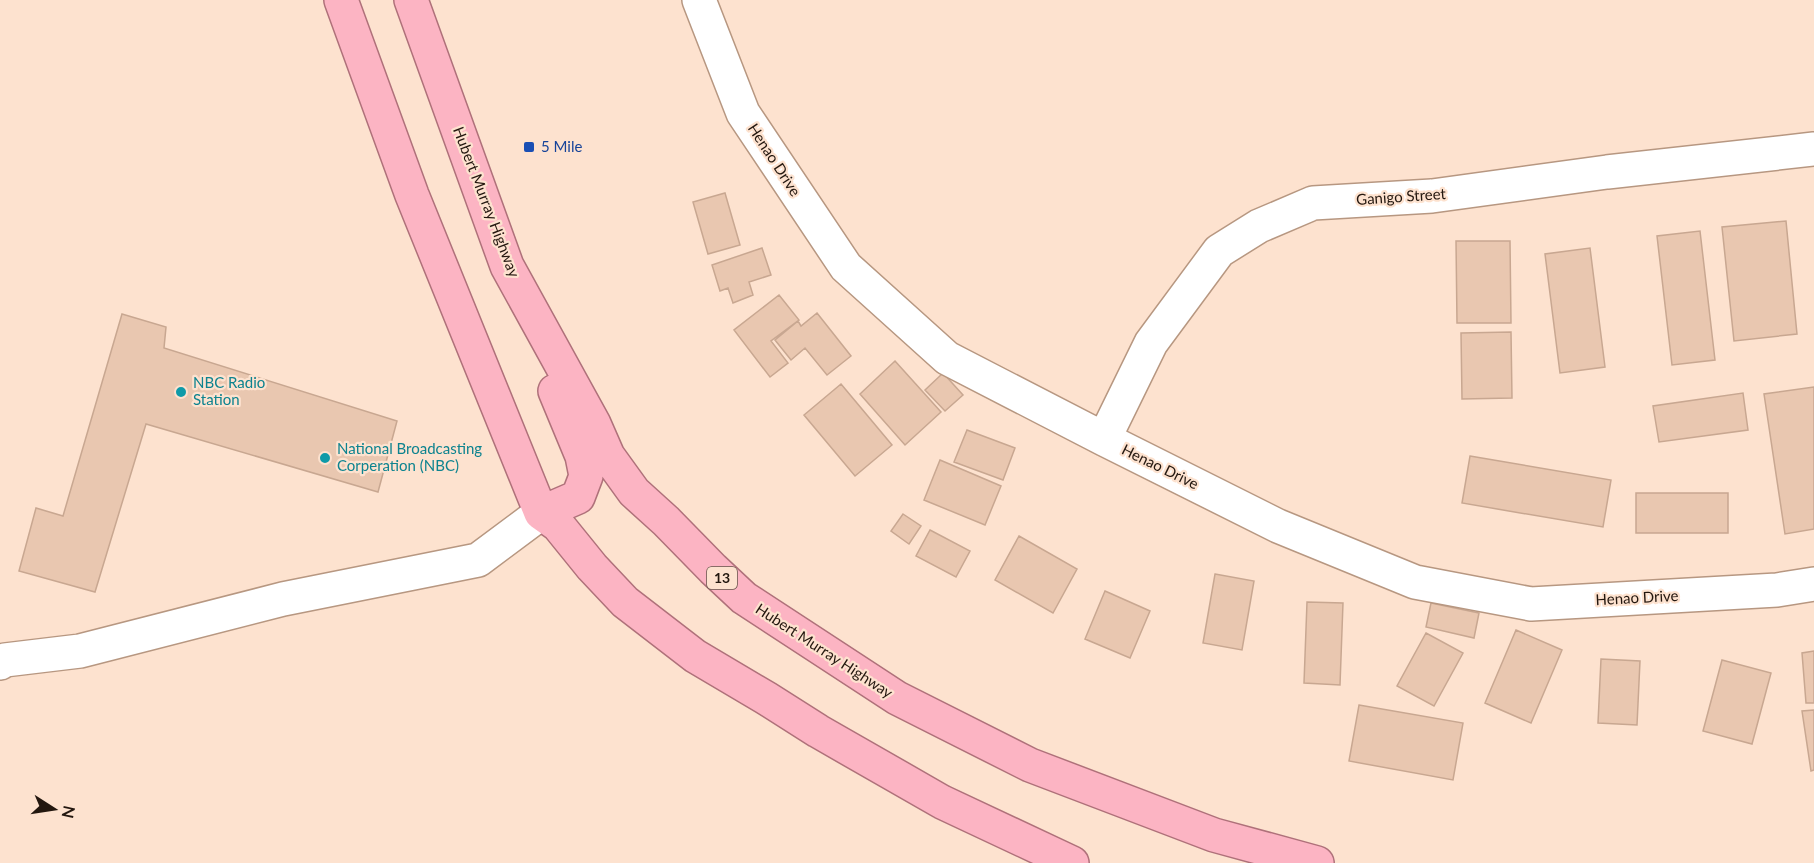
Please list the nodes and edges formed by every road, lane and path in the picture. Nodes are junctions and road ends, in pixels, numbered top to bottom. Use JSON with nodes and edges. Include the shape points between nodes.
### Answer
{"nodes":[{"id":1,"x":341,"y":0,"type":"edge"},
{"id":2,"x":411,"y":0,"type":"edge"},
{"id":3,"x":699,"y":0,"type":"edge"},
{"id":4,"x":1814,"y":149,"type":"edge"},
{"id":5,"x":507,"y":266,"type":"junction"},
{"id":6,"x":1104,"y":439,"type":"junction"},
{"id":7,"x":541,"y":513,"type":"junction"},
{"id":8,"x":1814,"y":584,"type":"edge"},
{"id":9,"x":0,"y":663,"type":"edge"},
{"id":10,"x":1072,"y":863,"type":"edge"},
{"id":11,"x":1317,"y":863,"type":"edge"}],
"edges":[{"from":1,"to":7,"type":"highway","via":[[412,195]]},
{"from":2,"to":5,"type":"highway","name":"Hubert Murray Highway","number":"13"},
{"from":3,"to":6,"type":"street","name":"Henao Drive","via":[[743,113],[846,267],[947,358]]},
{"from":4,"to":6,"type":"street","name":"Ganigo Street","via":[[1607,171],[1432,196],[1313,203],[1259,226],[1219,251],[1151,343]]},
{"from":5,"to":7,"type":"highway","via":[[582,456],[586,476],[578,497]]},
{"from":5,"to":11,"type":"highway","name":"Hubert Murray Highway","number":"13","via":[[594,423],[608,456],[634,492],[744,598],[897,698],[1030,765],[1214,835]]},
{"from":6,"to":8,"type":"street","name":"Henao Drive","via":[[1278,526],[1415,582],[1531,604],[1777,590]]},
{"from":7,"to":9,"type":"street","via":[[478,560],[283,599],[80,651]]},
{"from":7,"to":10,"type":"highway","via":[[558,525],[625,602],[694,656],[942,802]]}]}
